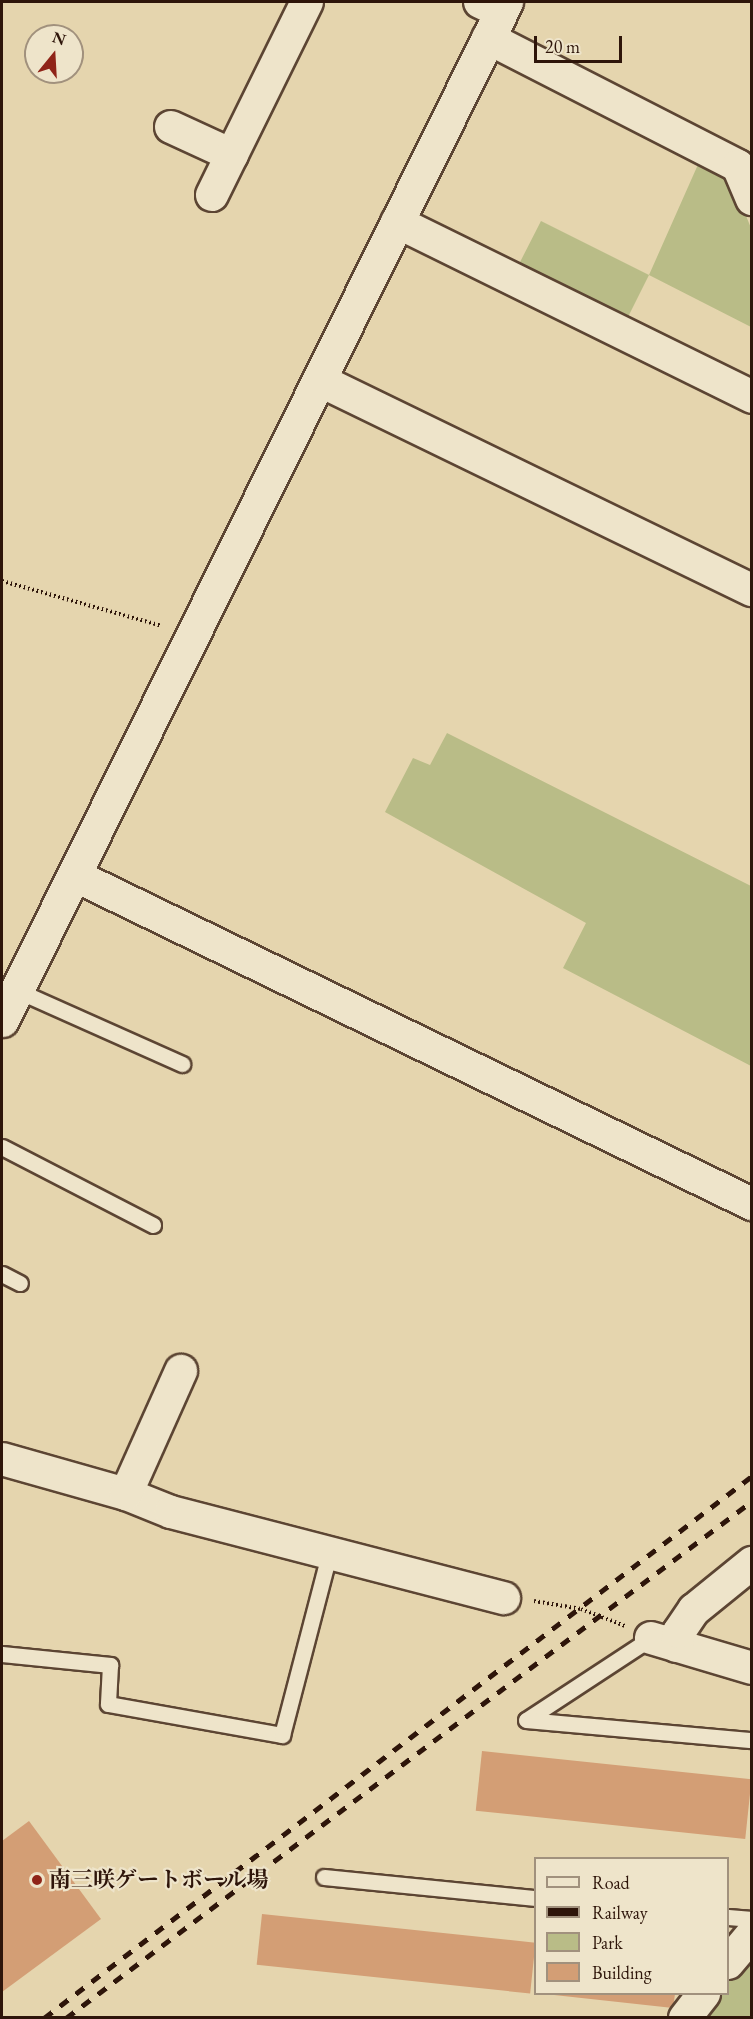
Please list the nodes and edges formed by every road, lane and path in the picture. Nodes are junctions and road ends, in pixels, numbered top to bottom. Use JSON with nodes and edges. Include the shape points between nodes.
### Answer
{"nodes":[{"id":1,"x":307,"y":2,"type":"edge"},
{"id":2,"x":494,"y":13,"type":"edge"},
{"id":3,"x":171,"y":127,"type":"dead end"},
{"id":4,"x":231,"y":155,"type":"junction"},
{"id":5,"x":212,"y":195,"type":"dead end"},
{"id":6,"x":752,"y":199,"type":"edge"},
{"id":7,"x":397,"y":222,"type":"junction"},
{"id":8,"x":319,"y":380,"type":"junction"},
{"id":9,"x":752,"y":397,"type":"edge"},
{"id":10,"x":2,"y":580,"type":"edge"},
{"id":11,"x":752,"y":591,"type":"edge"},
{"id":12,"x":192,"y":635,"type":"junction"},
{"id":13,"x":74,"y":874,"type":"junction"},
{"id":14,"x":16,"y":990,"type":"junction"},
{"id":15,"x":2,"y":1020,"type":"edge"},
{"id":16,"x":182,"y":1064,"type":"dead end"},
{"id":17,"x":2,"y":1147,"type":"edge"},
{"id":18,"x":752,"y":1204,"type":"edge"},
{"id":19,"x":153,"y":1225,"type":"dead end"},
{"id":20,"x":2,"y":1274,"type":"edge"},
{"id":21,"x":20,"y":1283,"type":"dead end"},
{"id":22,"x":181,"y":1371,"type":"dead end"},
{"id":23,"x":2,"y":1459,"type":"edge"},
{"id":24,"x":126,"y":1494,"type":"junction"},
{"id":25,"x":329,"y":1554,"type":"junction"},
{"id":26,"x":752,"y":1563,"type":"edge"},
{"id":27,"x":504,"y":1598,"type":"joint"},
{"id":28,"x":664,"y":1642,"type":"junction"},
{"id":29,"x":2,"y":1654,"type":"edge"},
{"id":30,"x":752,"y":1668,"type":"edge"},
{"id":31,"x":752,"y":1740,"type":"edge"},
{"id":32,"x":324,"y":1877,"type":"dead end"},
{"id":33,"x":534,"y":1898,"type":"edge"},
{"id":34,"x":703,"y":1995,"type":"edge"},
{"id":35,"x":685,"y":2018,"type":"edge"}],
"edges":[{"from":1,"to":4,"type":"street"},
{"from":2,"to":6,"type":"street","via":[[738,166]]},
{"from":2,"to":7,"type":"street"},
{"from":3,"to":4,"type":"street"},
{"from":4,"to":5,"type":"street"},
{"from":7,"to":8,"type":"street"},
{"from":7,"to":9,"type":"street"},
{"from":8,"to":11,"type":"street"},
{"from":8,"to":12,"type":"street"},
{"from":10,"to":12,"type":"path"},
{"from":12,"to":13,"type":"street"},
{"from":13,"to":14,"type":"street"},
{"from":13,"to":18,"type":"street"},
{"from":14,"to":15,"type":"street"},
{"from":14,"to":16,"type":"lane"},
{"from":17,"to":19,"type":"lane"},
{"from":20,"to":21,"type":"lane"},
{"from":22,"to":24,"type":"street"},
{"from":23,"to":24,"type":"street"},
{"from":24,"to":25,"type":"street","via":[[171,1512]]},
{"from":25,"to":27,"type":"street"},
{"from":25,"to":29,"type":"lane","via":[[282,1735],[108,1704],[110,1665]]},
{"from":26,"to":28,"type":"street","via":[[694,1610],[679,1632]]},
{"from":27,"to":28,"type":"path","via":[[581,1609]]},
{"from":28,"to":30,"type":"street"},
{"from":28,"to":31,"type":"lane","via":[[526,1720]]},
{"from":32,"to":33,"type":"lane"},
{"from":34,"to":35,"type":"street"}]}
